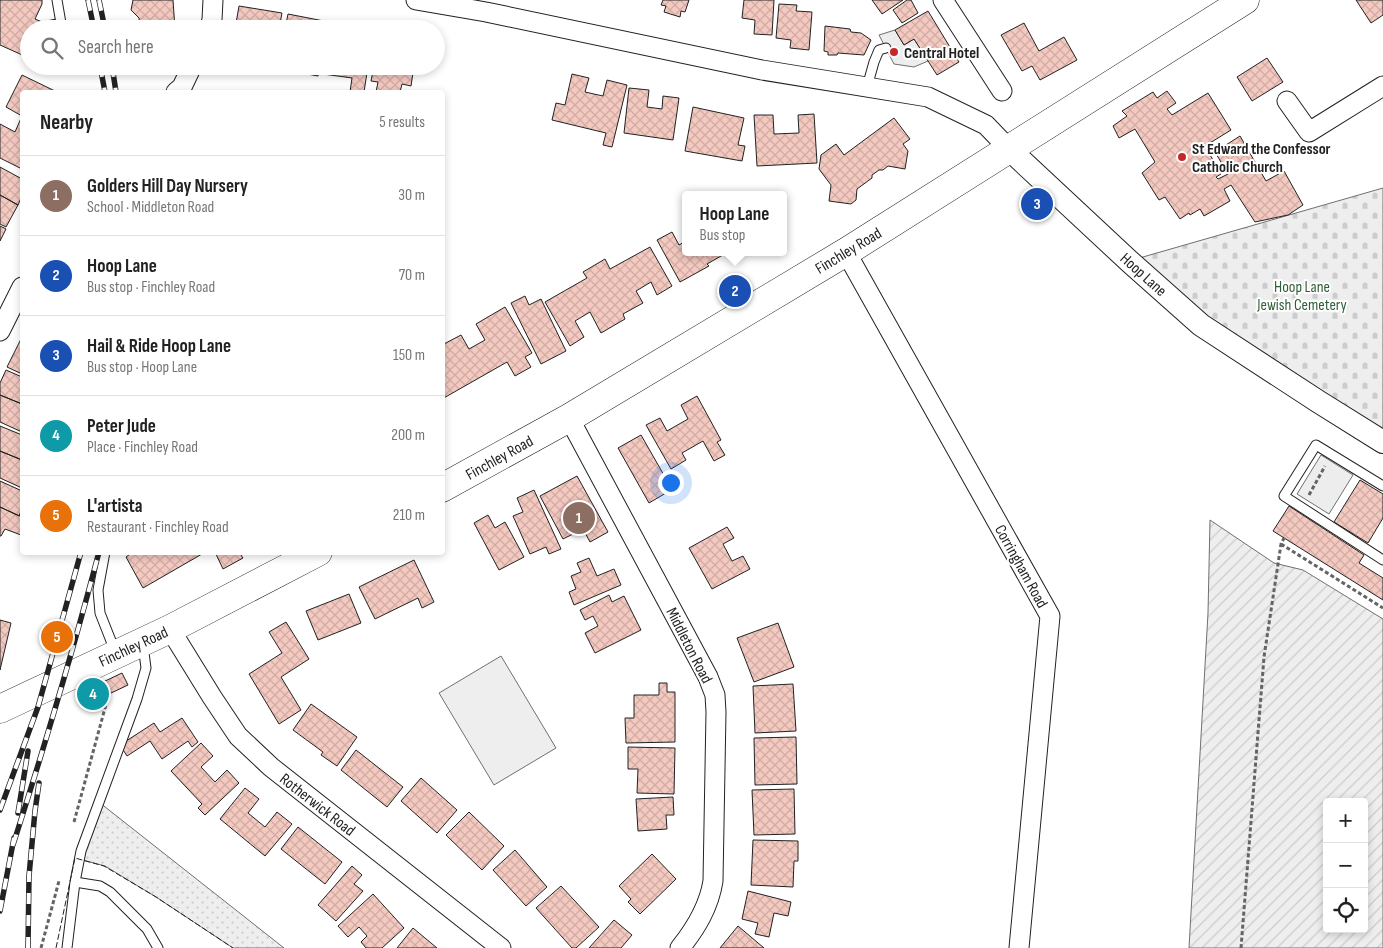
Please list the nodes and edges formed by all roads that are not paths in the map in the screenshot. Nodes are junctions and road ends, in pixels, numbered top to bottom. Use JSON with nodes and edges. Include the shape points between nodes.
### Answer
{"nodes":[{"id":1,"x":57,"y":0,"type":"edge"},
{"id":2,"x":213,"y":0,"type":"edge"},
{"id":3,"x":416,"y":0,"type":"edge"},
{"id":4,"x":943,"y":0,"type":"edge"},
{"id":5,"x":1245,"y":0,"type":"edge"},
{"id":6,"x":488,"y":6,"type":"edge"},
{"id":7,"x":60,"y":20,"type":"edge"},
{"id":8,"x":212,"y":20,"type":"edge"},
{"id":9,"x":886,"y":48,"type":"dead end"},
{"id":10,"x":188,"y":75,"type":"edge"},
{"id":11,"x":1383,"y":86,"type":"edge"},
{"id":12,"x":867,"y":87,"type":"junction"},
{"id":13,"x":178,"y":90,"type":"edge"},
{"id":14,"x":1002,"y":91,"type":"dead end"},
{"id":15,"x":1287,"y":101,"type":"dead end"},
{"id":16,"x":1010,"y":150,"type":"junction"},
{"id":17,"x":846,"y":252,"type":"junction"},
{"id":18,"x":20,"y":291,"type":"edge"},
{"id":19,"x":0,"y":331,"type":"edge"},
{"id":20,"x":569,"y":418,"type":"junction"},
{"id":21,"x":1383,"y":442,"type":"edge"},
{"id":22,"x":445,"y":486,"type":"edge"},
{"id":23,"x":1383,"y":486,"type":"edge"},
{"id":24,"x":104,"y":555,"type":"edge"},
{"id":25,"x":312,"y":555,"type":"edge"},
{"id":26,"x":1383,"y":560,"type":"edge"},
{"id":27,"x":170,"y":629,"type":"junction"},
{"id":28,"x":142,"y":642,"type":"junction"},
{"id":29,"x":116,"y":654,"type":"junction"},
{"id":30,"x":0,"y":709,"type":"edge"},
{"id":31,"x":75,"y":882,"type":"junction"},
{"id":32,"x":67,"y":948,"type":"edge"},
{"id":33,"x":158,"y":948,"type":"edge"},
{"id":34,"x":501,"y":948,"type":"edge"},
{"id":35,"x":680,"y":948,"type":"edge"},
{"id":36,"x":1019,"y":948,"type":"edge"}],
"edges":[{"from":1,"to":7,"type":"lane"},
{"from":2,"to":8,"type":"street"},
{"from":3,"to":6,"type":"street","name":"Hoop Lane"},
{"from":4,"to":14,"type":"street"},
{"from":5,"to":16,"type":"main road","name":"Finchley Road"},
{"from":6,"to":12,"type":"street","name":"Hoop Lane","via":[[762,70]]},
{"from":9,"to":12,"type":"lane","via":[[879,50]]},
{"from":10,"to":13,"type":"street"},
{"from":11,"to":15,"type":"street","via":[[1309,132]]},
{"from":12,"to":16,"type":"street","name":"Hoop Lane","via":[[928,97],[986,125]]},
{"from":16,"to":17,"type":"main road","name":"Finchley Road"},
{"from":16,"to":21,"type":"street","name":"Hoop Lane","via":[[1201,325]]},
{"from":17,"to":20,"type":"main road","name":"Finchley Road"},
{"from":17,"to":36,"type":"street","name":"Corringham Road","via":[[1050,616]]},
{"from":18,"to":19,"type":"street"},
{"from":20,"to":22,"type":"main road","name":"Finchley Road"},
{"from":20,"to":35,"type":"street","name":"Middleton Road","via":[[715,695],[711,896]]},
{"from":23,"to":26,"type":"lane","via":[[1316,445],[1284,496]]},
{"from":24,"to":29,"type":"lane","via":[[98,590],[100,613]]},
{"from":25,"to":27,"type":"main road","name":"Finchley Road"},
{"from":27,"to":28,"type":"main road","name":"Finchley Road"},
{"from":27,"to":34,"type":"street","name":"Rotherwick Road","via":[[238,736],[271,767]]},
{"from":28,"to":29,"type":"main road","name":"Finchley Road"},
{"from":28,"to":31,"type":"lane","via":[[146,668],[81,852]]},
{"from":29,"to":30,"type":"main road","name":"Finchley Road"},
{"from":31,"to":32,"type":"lane"},
{"from":31,"to":33,"type":"lane","via":[[100,886],[110,892],[147,929]]}]}
